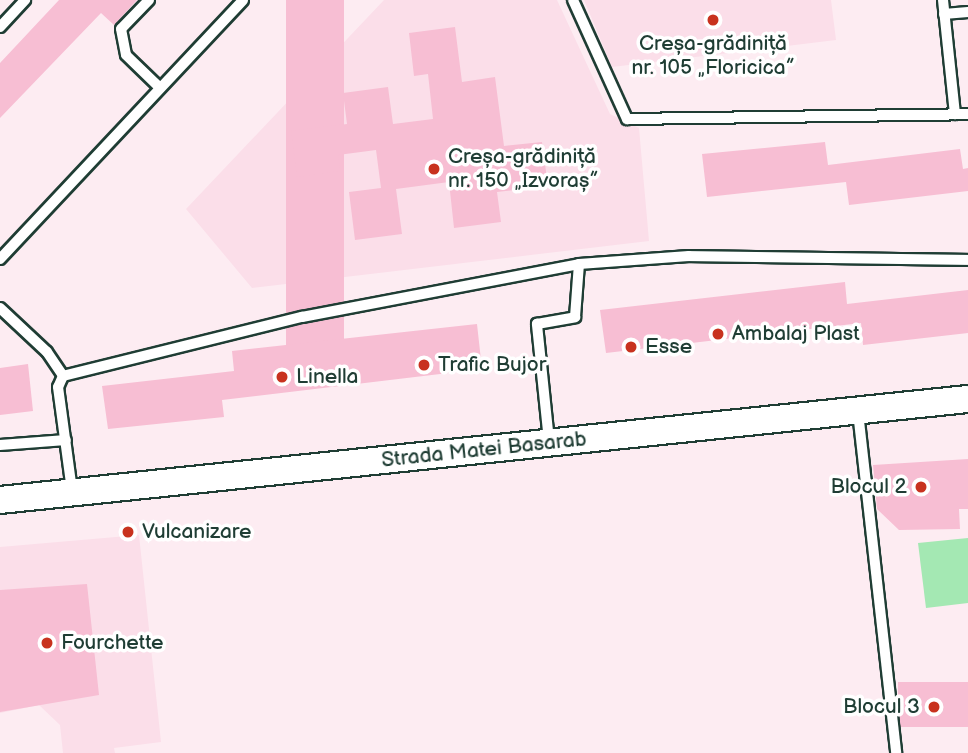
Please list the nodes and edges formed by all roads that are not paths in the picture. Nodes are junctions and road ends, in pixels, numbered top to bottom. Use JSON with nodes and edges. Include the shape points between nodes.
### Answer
{"nodes":[{"id":1,"x":25,"y":0,"type":"edge"},
{"id":2,"x":149,"y":0,"type":"edge"},
{"id":3,"x":243,"y":0,"type":"edge"},
{"id":4,"x":573,"y":0,"type":"edge"},
{"id":5,"x":943,"y":0,"type":"edge"},
{"id":6,"x":968,"y":12,"type":"edge"},
{"id":7,"x":944,"y":14,"type":"junction"},
{"id":8,"x":0,"y":27,"type":"edge"},
{"id":9,"x":160,"y":88,"type":"junction"},
{"id":10,"x":955,"y":114,"type":"junction"},
{"id":11,"x":968,"y":114,"type":"edge"},
{"id":12,"x":0,"y":259,"type":"edge"},
{"id":13,"x":968,"y":260,"type":"edge"},
{"id":14,"x":579,"y":264,"type":"junction"},
{"id":15,"x":0,"y":308,"type":"edge"},
{"id":16,"x":63,"y":376,"type":"junction"},
{"id":17,"x":968,"y":399,"type":"edge"},
{"id":18,"x":858,"y":411,"type":"junction"},
{"id":19,"x":66,"y":440,"type":"junction"},
{"id":20,"x":550,"y":443,"type":"junction"},
{"id":21,"x":0,"y":445,"type":"edge"},
{"id":22,"x":72,"y":493,"type":"junction"},
{"id":23,"x":0,"y":500,"type":"edge"},
{"id":24,"x":896,"y":753,"type":"edge"}],
"edges":[{"from":1,"to":8,"type":"lane"},
{"from":2,"to":9,"type":"lane","via":[[121,29],[125,55]]},
{"from":3,"to":9,"type":"lane"},
{"from":4,"to":10,"type":"lane","via":[[627,120]]},
{"from":5,"to":7,"type":"lane"},
{"from":6,"to":7,"type":"lane"},
{"from":7,"to":10,"type":"lane"},
{"from":9,"to":12,"type":"lane"},
{"from":10,"to":11,"type":"lane"},
{"from":13,"to":14,"type":"lane","via":[[689,256]]},
{"from":14,"to":16,"type":"lane","via":[[302,317]]},
{"from":14,"to":20,"type":"lane","via":[[575,317],[537,324]]},
{"from":15,"to":16,"type":"lane","via":[[47,352]]},
{"from":16,"to":19,"type":"lane","via":[[58,387]]},
{"from":17,"to":18,"type":"street","name":"Strada Matei Basarab"},
{"from":18,"to":20,"type":"street","name":"Strada Matei Basarab"},
{"from":18,"to":24,"type":"lane"},
{"from":19,"to":21,"type":"lane"},
{"from":19,"to":22,"type":"lane"},
{"from":20,"to":22,"type":"street","name":"Strada Matei Basarab"},
{"from":22,"to":23,"type":"street","name":"Strada Matei Basarab"}]}
